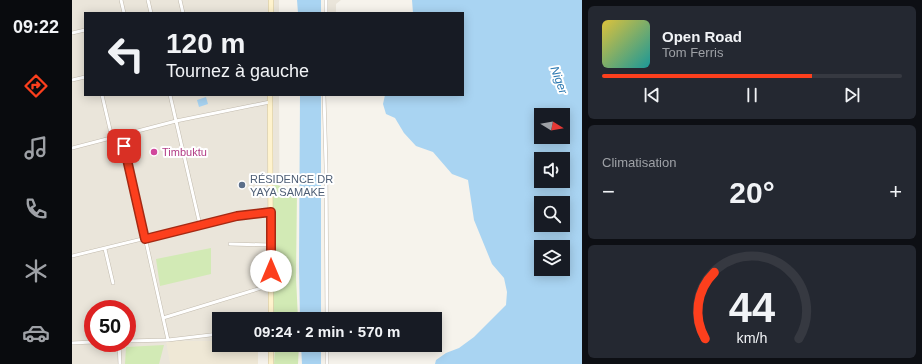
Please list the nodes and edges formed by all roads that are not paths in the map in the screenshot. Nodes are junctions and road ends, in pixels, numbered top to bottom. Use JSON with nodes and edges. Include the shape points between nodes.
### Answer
{"nodes":[{"id":1,"x":121,"y":0,"type":"edge"},
{"id":2,"x":148,"y":0,"type":"edge"},
{"id":3,"x":180,"y":0,"type":"edge"},
{"id":4,"x":271,"y":0,"type":"edge"},
{"id":5,"x":326,"y":0,"type":"edge"},
{"id":6,"x":124,"y":12,"type":"edge"},
{"id":7,"x":151,"y":12,"type":"edge"},
{"id":8,"x":183,"y":12,"type":"edge"},
{"id":9,"x":271,"y":12,"type":"edge"},
{"id":10,"x":326,"y":12,"type":"edge"},
{"id":11,"x":84,"y":30,"type":"edge"},
{"id":12,"x":72,"y":33,"type":"edge"},
{"id":13,"x":84,"y":77,"type":"edge"},
{"id":14,"x":72,"y":80,"type":"edge"},
{"id":15,"x":102,"y":96,"type":"edge"},
{"id":16,"x":170,"y":96,"type":"edge"},
{"id":17,"x":270,"y":96,"type":"edge"},
{"id":18,"x":324,"y":96,"type":"edge"},
{"id":19,"x":270,"y":102,"type":"junction"},
{"id":20,"x":176,"y":121,"type":"junction"},
{"id":21,"x":120,"y":136,"type":"junction"},
{"id":22,"x":112,"y":138,"type":"junction"},
{"id":23,"x":72,"y":148,"type":"edge"},
{"id":24,"x":271,"y":212,"type":"junction"},
{"id":25,"x":200,"y":225,"type":"junction"},
{"id":26,"x":145,"y":239,"type":"junction"},
{"id":27,"x":230,"y":244,"type":"dead end"},
{"id":28,"x":271,"y":245,"type":"junction"},
{"id":29,"x":105,"y":249,"type":"junction"},
{"id":30,"x":72,"y":256,"type":"edge"},
{"id":31,"x":113,"y":283,"type":"dead end"},
{"id":32,"x":271,"y":285,"type":"junction"},
{"id":33,"x":271,"y":312,"type":"edge"},
{"id":34,"x":327,"y":312,"type":"edge"},
{"id":35,"x":163,"y":318,"type":"junction"},
{"id":36,"x":212,"y":335,"type":"edge"},
{"id":37,"x":168,"y":340,"type":"junction"},
{"id":38,"x":136,"y":341,"type":"edge"},
{"id":39,"x":84,"y":342,"type":"edge"},
{"id":40,"x":72,"y":343,"type":"edge"},
{"id":41,"x":120,"y":352,"type":"edge"},
{"id":42,"x":271,"y":352,"type":"edge"},
{"id":43,"x":327,"y":352,"type":"edge"},
{"id":44,"x":120,"y":364,"type":"edge"},
{"id":45,"x":271,"y":364,"type":"edge"},
{"id":46,"x":327,"y":364,"type":"edge"}],
"edges":[{"from":1,"to":6,"type":"street"},
{"from":2,"to":7,"type":"street"},
{"from":3,"to":8,"type":"street"},
{"from":4,"to":9,"type":"main road"},
{"from":5,"to":10,"type":"street"},
{"from":11,"to":12,"type":"street"},
{"from":13,"to":14,"type":"street"},
{"from":15,"to":22,"type":"street"},
{"from":16,"to":20,"type":"street"},
{"from":17,"to":19,"type":"main road"},
{"from":18,"to":34,"type":"street"},
{"from":19,"to":20,"type":"street"},
{"from":19,"to":24,"type":"main road"},
{"from":20,"to":21,"type":"street"},
{"from":20,"to":25,"type":"street"},
{"from":21,"to":22,"type":"street"},
{"from":21,"to":26,"type":"street"},
{"from":22,"to":23,"type":"street"},
{"from":24,"to":25,"type":"street","via":[[237,216]]},
{"from":24,"to":28,"type":"main road"},
{"from":25,"to":26,"type":"street"},
{"from":26,"to":29,"type":"street"},
{"from":26,"to":35,"type":"street"},
{"from":27,"to":28,"type":"street"},
{"from":28,"to":32,"type":"main road"},
{"from":29,"to":30,"type":"street"},
{"from":29,"to":31,"type":"street"},
{"from":32,"to":33,"type":"main road"},
{"from":32,"to":35,"type":"street"},
{"from":35,"to":37,"type":"street"},
{"from":36,"to":37,"type":"street"},
{"from":37,"to":38,"type":"street"},
{"from":39,"to":40,"type":"street"},
{"from":41,"to":44,"type":"street"},
{"from":42,"to":45,"type":"main road"},
{"from":43,"to":46,"type":"street"}]}
